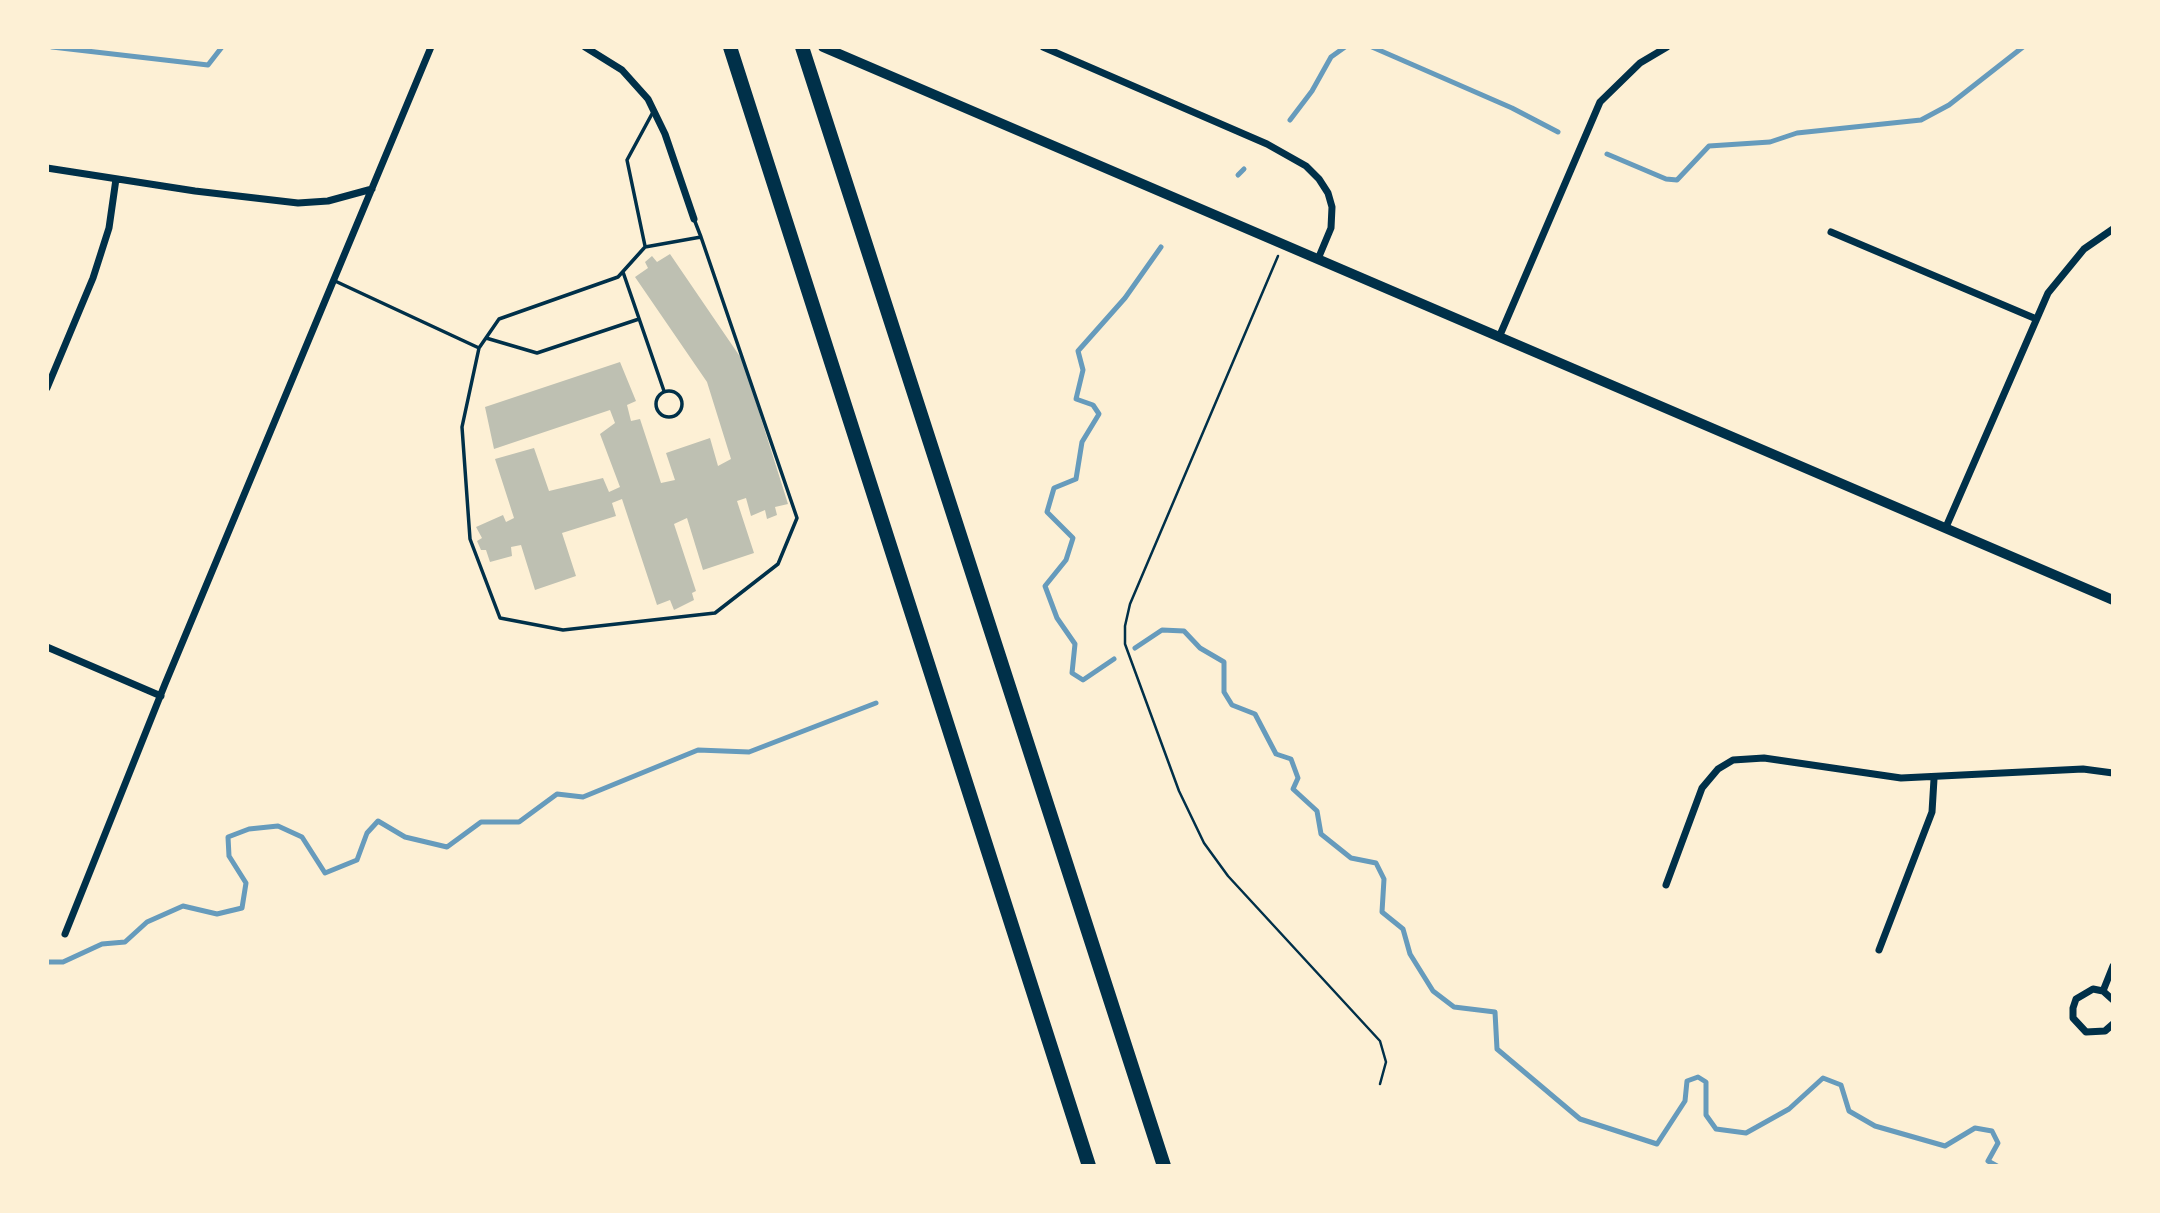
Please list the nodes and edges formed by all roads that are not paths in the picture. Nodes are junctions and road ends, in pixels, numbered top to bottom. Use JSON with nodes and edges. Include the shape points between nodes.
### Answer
{"nodes":[{"id":1,"x":431,"y":47,"type":"edge"},
{"id":2,"x":585,"y":47,"type":"edge"},
{"id":3,"x":730,"y":47,"type":"edge"},
{"id":4,"x":803,"y":47,"type":"edge"},
{"id":5,"x":824,"y":47,"type":"edge"},
{"id":6,"x":1043,"y":47,"type":"edge"},
{"id":7,"x":1667,"y":47,"type":"edge"},
{"id":8,"x":654,"y":110,"type":"junction"},
{"id":9,"x":47,"y":168,"type":"edge"},
{"id":10,"x":116,"y":179,"type":"junction"},
{"id":11,"x":372,"y":189,"type":"junction"},
{"id":12,"x":694,"y":219,"type":"joint"},
{"id":13,"x":2113,"y":229,"type":"edge"},
{"id":14,"x":1831,"y":232,"type":"dead end"},
{"id":15,"x":701,"y":237,"type":"junction"},
{"id":16,"x":645,"y":247,"type":"junction"},
{"id":17,"x":1318,"y":259,"type":"junction"},
{"id":18,"x":623,"y":272,"type":"junction"},
{"id":19,"x":334,"y":281,"type":"junction"},
{"id":20,"x":639,"y":318,"type":"junction"},
{"id":21,"x":2034,"y":318,"type":"junction"},
{"id":22,"x":1500,"y":335,"type":"junction"},
{"id":23,"x":486,"y":338,"type":"junction"},
{"id":24,"x":479,"y":348,"type":"junction"},
{"id":25,"x":47,"y":388,"type":"edge"},
{"id":26,"x":664,"y":391,"type":"junction"},
{"id":27,"x":1946,"y":527,"type":"junction"},
{"id":28,"x":2113,"y":600,"type":"edge"},
{"id":29,"x":47,"y":648,"type":"edge"},
{"id":30,"x":161,"y":696,"type":"junction"},
{"id":31,"x":2113,"y":773,"type":"edge"},
{"id":32,"x":1934,"y":779,"type":"junction"},
{"id":33,"x":1666,"y":885,"type":"dead end"},
{"id":34,"x":65,"y":934,"type":"dead end"},
{"id":35,"x":1879,"y":950,"type":"dead end"},
{"id":36,"x":2113,"y":966,"type":"edge"},
{"id":37,"x":2103,"y":991,"type":"junction"},
{"id":38,"x":2113,"y":1000,"type":"edge"},
{"id":39,"x":2113,"y":1024,"type":"edge"},
{"id":40,"x":1089,"y":1166,"type":"edge"},
{"id":41,"x":1164,"y":1166,"type":"edge"}],
"edges":[{"from":1,"to":11,"type":"street"},
{"from":2,"to":8,"type":"street","via":[[622,70]]},
{"from":3,"to":40,"type":"highway"},
{"from":4,"to":41,"type":"highway"},
{"from":5,"to":17,"type":"street"},
{"from":6,"to":17,"type":"street","via":[[1267,144],[1306,166],[1324,186],[1332,207],[1331,229]]},
{"from":7,"to":22,"type":"street","via":[[1640,63],[1600,102]]},
{"from":8,"to":12,"type":"street"},
{"from":8,"to":16,"type":"lane","via":[[627,160]]},
{"from":9,"to":10,"type":"street"},
{"from":10,"to":11,"type":"street","via":[[298,203],[328,201]]},
{"from":10,"to":25,"type":"street","via":[[109,228],[93,278]]},
{"from":11,"to":19,"type":"street"},
{"from":12,"to":15,"type":"lane"},
{"from":13,"to":21,"type":"street","via":[[2084,249],[2065,270]]},
{"from":14,"to":21,"type":"street"},
{"from":15,"to":16,"type":"lane"},
{"from":15,"to":24,"type":"lane","via":[[797,518],[778,564],[716,613],[563,630],[500,618],[470,539],[462,427]]},
{"from":16,"to":18,"type":"lane"},
{"from":17,"to":22,"type":"street"},
{"from":18,"to":20,"type":"lane"},
{"from":18,"to":23,"type":"lane","via":[[499,319]]},
{"from":19,"to":24,"type":"lane"},
{"from":19,"to":30,"type":"street"},
{"from":20,"to":23,"type":"lane","via":[[537,352]]},
{"from":20,"to":26,"type":"lane"},
{"from":21,"to":27,"type":"street"},
{"from":22,"to":27,"type":"street"},
{"from":23,"to":24,"type":"lane"},
{"from":26,"to":26,"type":"lane","via":[[673,391],[681,400],[679,412],[672,416],[657,410],[656,401]]},
{"from":27,"to":28,"type":"street"},
{"from":29,"to":30,"type":"street"},
{"from":30,"to":34,"type":"street"},
{"from":31,"to":32,"type":"street","via":[[2083,769]]},
{"from":32,"to":33,"type":"street","via":[[1870,776],[1764,758],[1733,760],[1702,788]]},
{"from":32,"to":35,"type":"street","via":[[1933,812]]},
{"from":36,"to":37,"type":"street"},
{"from":37,"to":38,"type":"street"},
{"from":37,"to":39,"type":"street","via":[[2084,992],[2073,1008],[2073,1018],[2078,1026],[2096,1034]]}]}
